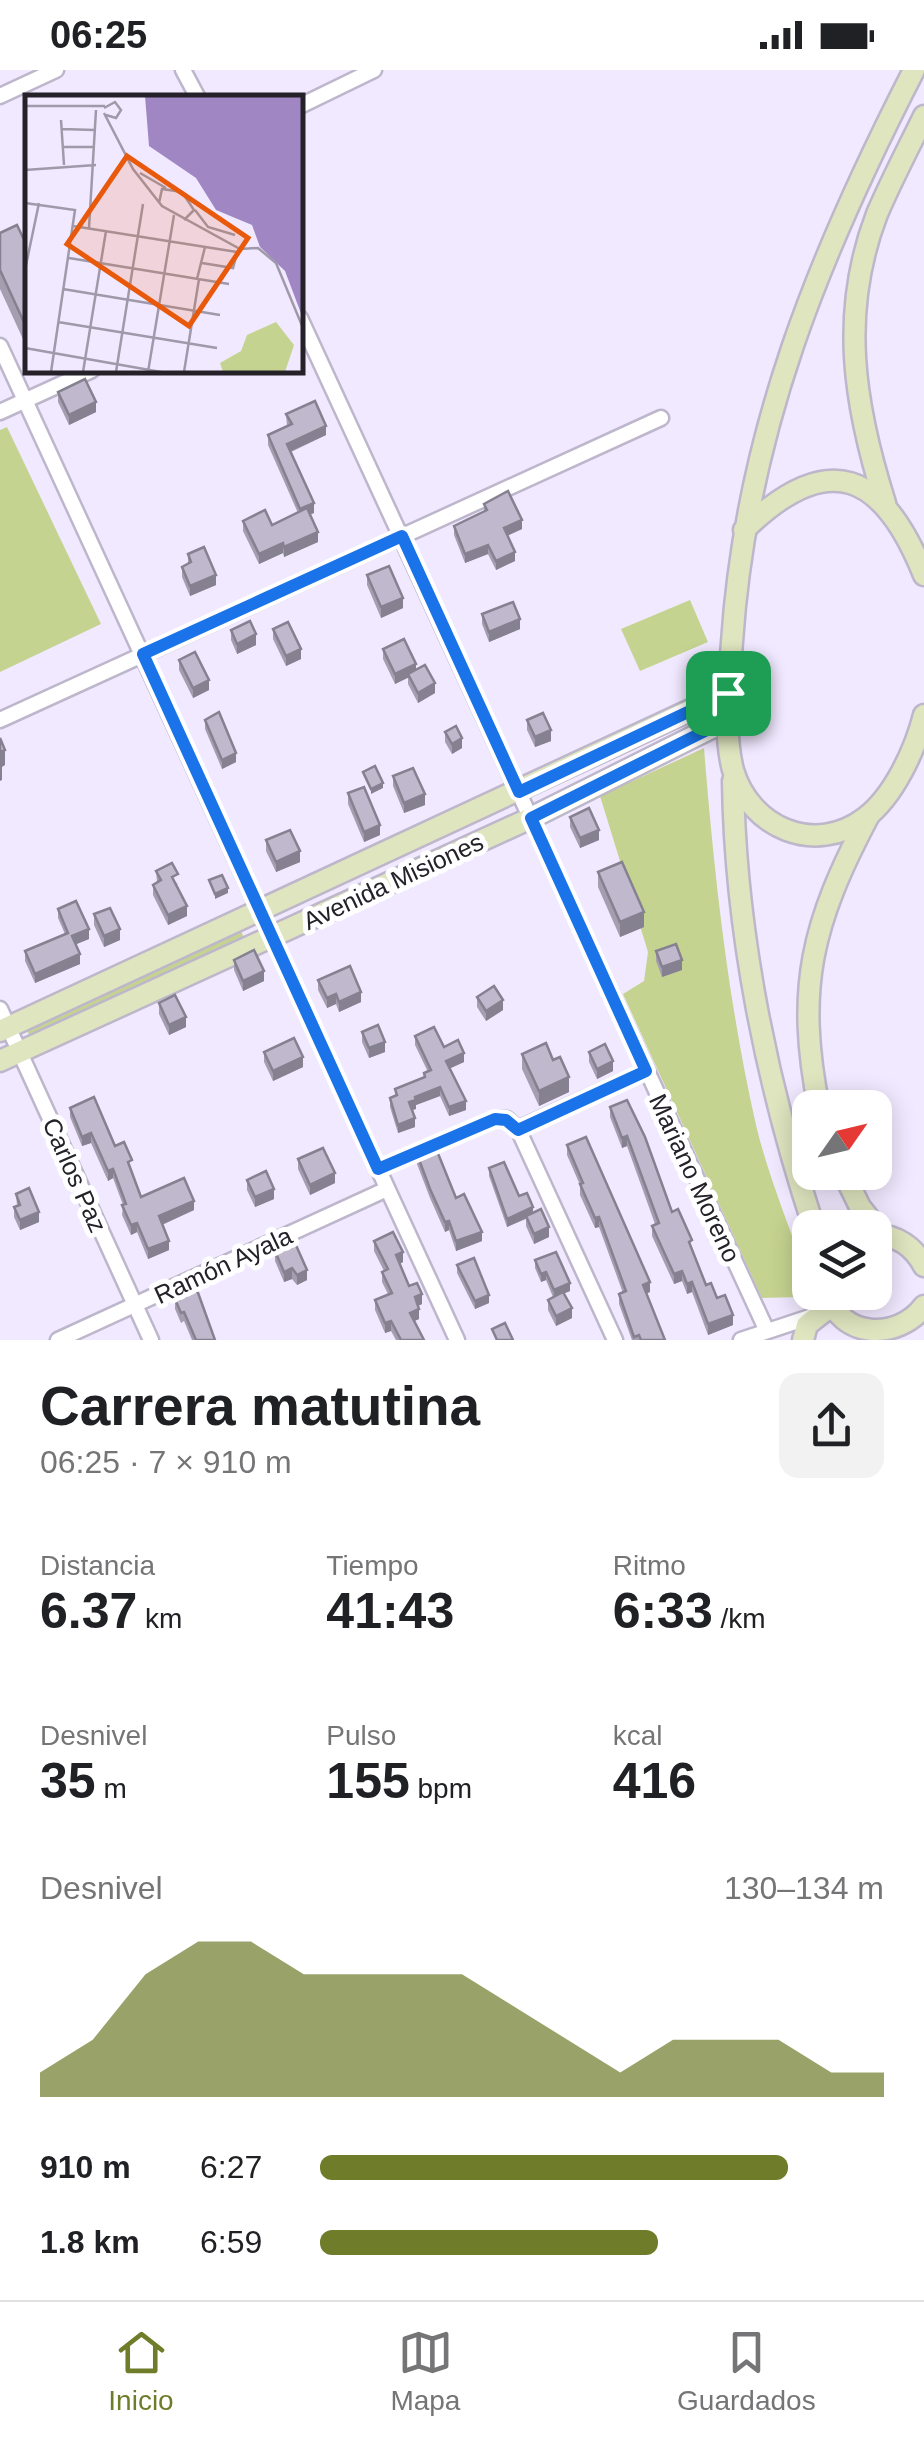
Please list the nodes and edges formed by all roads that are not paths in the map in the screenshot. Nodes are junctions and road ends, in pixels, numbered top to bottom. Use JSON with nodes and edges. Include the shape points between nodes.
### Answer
{"nodes":[{"id":1,"x":56,"y":70,"type":"edge"},
{"id":2,"x":183,"y":70,"type":"edge"},
{"id":3,"x":374,"y":70,"type":"edge"},
{"id":4,"x":914,"y":70,"type":"edge"},
{"id":5,"x":196,"y":95,"type":"edge"},
{"id":6,"x":0,"y":96,"type":"edge"},
{"id":7,"x":302,"y":105,"type":"edge"},
{"id":8,"x":924,"y":116,"type":"edge"},
{"id":9,"x":302,"y":322,"type":"edge"},
{"id":10,"x":0,"y":346,"type":"edge"},
{"id":11,"x":88,"y":372,"type":"edge"},
{"id":12,"x":25,"y":401,"type":"junction"},
{"id":13,"x":0,"y":412,"type":"edge"},
{"id":14,"x":661,"y":418,"type":"dead end"},
{"id":15,"x":885,"y":502,"type":"junction"},
{"id":16,"x":743,"y":531,"type":"junction"},
{"id":17,"x":402,"y":536,"type":"junction"},
{"id":18,"x":924,"y":575,"type":"edge"},
{"id":19,"x":143,"y":654,"type":"junction"},
{"id":20,"x":728,"y":693,"type":"junction"},
{"id":21,"x":924,"y":715,"type":"edge"},
{"id":22,"x":729,"y":719,"type":"junction"},
{"id":23,"x":0,"y":720,"type":"edge"},
{"id":24,"x":733,"y":769,"type":"junction"},
{"id":25,"x":519,"y":792,"type":"junction"},
{"id":26,"x":868,"y":816,"type":"junction"},
{"id":27,"x":531,"y":818,"type":"junction"},
{"id":28,"x":261,"y":911,"type":"junction"},
{"id":29,"x":272,"y":936,"type":"junction"},
{"id":30,"x":3,"y":1022,"type":"edge"},
{"id":31,"x":20,"y":1052,"type":"junction"},
{"id":32,"x":0,"y":1062,"type":"edge"},
{"id":33,"x":646,"y":1071,"type":"junction"},
{"id":34,"x":816,"y":1090,"type":"edge"},
{"id":35,"x":518,"y":1130,"type":"junction"},
{"id":36,"x":378,"y":1169,"type":"junction"},
{"id":37,"x":387,"y":1189,"type":"junction"},
{"id":38,"x":809,"y":1210,"type":"edge"},
{"id":39,"x":892,"y":1238,"type":"edge"},
{"id":40,"x":924,"y":1266,"type":"edge"},
{"id":41,"x":134,"y":1305,"type":"junction"},
{"id":42,"x":924,"y":1306,"type":"edge"},
{"id":43,"x":811,"y":1310,"type":"edge"},
{"id":44,"x":820,"y":1310,"type":"edge"},
{"id":45,"x":830,"y":1310,"type":"edge"},
{"id":46,"x":766,"y":1329,"type":"junction"},
{"id":47,"x":58,"y":1340,"type":"edge"},
{"id":48,"x":150,"y":1340,"type":"edge"},
{"id":49,"x":457,"y":1340,"type":"edge"},
{"id":50,"x":615,"y":1340,"type":"edge"},
{"id":51,"x":741,"y":1340,"type":"edge"},
{"id":52,"x":803,"y":1340,"type":"edge"}],
"edges":[{"from":1,"to":6,"type":"street"},
{"from":2,"to":5,"type":"street"},
{"from":3,"to":7,"type":"street"},
{"from":4,"to":16,"type":"main road","via":[[859,178],[804,311]]},
{"from":8,"to":15,"type":"main road","via":[[876,218],[855,317],[859,410]]},
{"from":9,"to":17,"type":"street","name":"Mariano Moreno"},
{"from":10,"to":12,"type":"street"},
{"from":11,"to":12,"type":"street"},
{"from":12,"to":13,"type":"street"},
{"from":12,"to":19,"type":"street"},
{"from":14,"to":17,"type":"street"},
{"from":15,"to":16,"type":"main road","via":[[850,483],[816,481],[783,496]]},
{"from":15,"to":18,"type":"main road"},
{"from":16,"to":20,"type":"main road"},
{"from":17,"to":19,"type":"street"},
{"from":17,"to":25,"type":"street","name":"Mariano Moreno"},
{"from":19,"to":23,"type":"street"},
{"from":19,"to":28,"type":"street"},
{"from":20,"to":22,"type":"main road"},
{"from":20,"to":25,"type":"main road","name":"Avenida Misiones"},
{"from":21,"to":26,"type":"main road","via":[[907,761]]},
{"from":22,"to":24,"type":"main road"},
{"from":22,"to":27,"type":"main road","name":"Avenida Misiones"},
{"from":24,"to":26,"type":"main road","via":[[754,812],[788,831],[838,833]]},
{"from":24,"to":38,"type":"main road","via":[[744,932],[782,1122]]},
{"from":25,"to":27,"type":"street","name":"Mariano Moreno"},
{"from":25,"to":28,"type":"main road","name":"Avenida Misiones"},
{"from":26,"to":34,"type":"main road","via":[[811,959],[807,995]]},
{"from":27,"to":29,"type":"main road","name":"Avenida Misiones"},
{"from":27,"to":33,"type":"street","name":"Mariano Moreno"},
{"from":28,"to":29,"type":"street"},
{"from":28,"to":30,"type":"main road","name":"Avenida Misiones"},
{"from":29,"to":31,"type":"main road","name":"Avenida Misiones"},
{"from":29,"to":36,"type":"street"},
{"from":30,"to":31,"type":"street","name":"Carlos Paz"},
{"from":31,"to":32,"type":"main road","name":"Avenida Misiones"},
{"from":31,"to":41,"type":"street","name":"Carlos Paz"},
{"from":33,"to":35,"type":"street"},
{"from":33,"to":46,"type":"street","name":"Mariano Moreno"},
{"from":35,"to":36,"type":"street","via":[[495,1119]]},
{"from":35,"to":50,"type":"street"},
{"from":36,"to":37,"type":"street"},
{"from":37,"to":41,"type":"street","name":"Ramón Ayala"},
{"from":37,"to":49,"type":"street"},
{"from":39,"to":40,"type":"main road","via":[[912,1248]]},
{"from":41,"to":47,"type":"street","name":"Ramón Ayala"},
{"from":41,"to":48,"type":"street","name":"Carlos Paz"},
{"from":42,"to":45,"type":"main road","via":[[914,1322],[884,1336],[852,1330]]},
{"from":43,"to":46,"type":"street"},
{"from":44,"to":52,"type":"main road"},
{"from":46,"to":51,"type":"street"}]}
